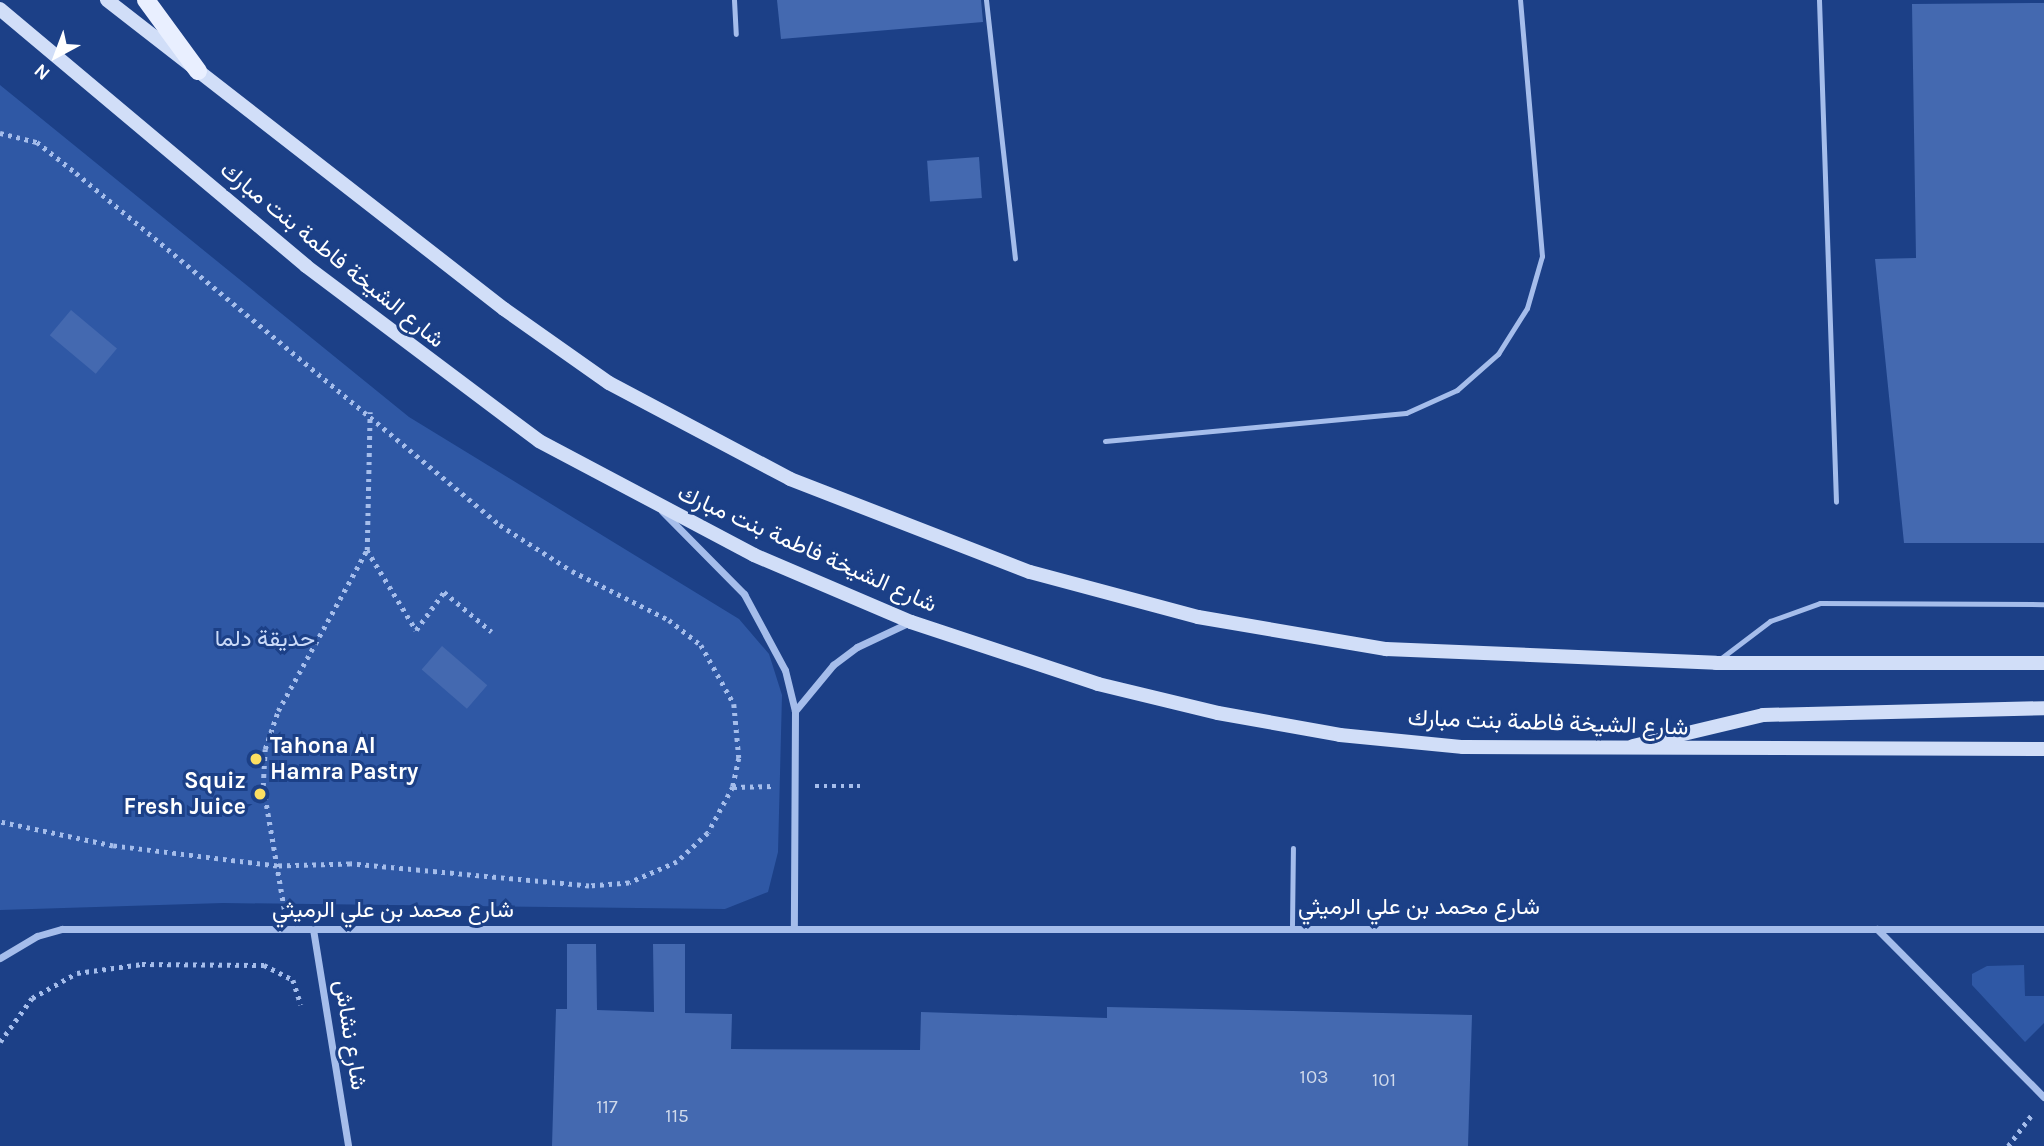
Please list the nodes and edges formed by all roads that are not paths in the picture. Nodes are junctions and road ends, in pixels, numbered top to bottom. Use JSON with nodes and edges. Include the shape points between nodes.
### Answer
{"nodes":[{"id":1,"x":107,"y":0,"type":"edge"},
{"id":2,"x":146,"y":0,"type":"edge"},
{"id":3,"x":734,"y":0,"type":"edge"},
{"id":4,"x":986,"y":0,"type":"edge"},
{"id":5,"x":1520,"y":0,"type":"edge"},
{"id":6,"x":1819,"y":0,"type":"edge"},
{"id":7,"x":0,"y":9,"type":"edge"},
{"id":8,"x":736,"y":34,"type":"dead end"},
{"id":9,"x":198,"y":71,"type":"junction"},
{"id":10,"x":1016,"y":258,"type":"dead end"},
{"id":11,"x":1105,"y":441,"type":"dead end"},
{"id":12,"x":1836,"y":502,"type":"dead end"},
{"id":13,"x":657,"y":508,"type":"junction"},
{"id":14,"x":2044,"y":604,"type":"edge"},
{"id":15,"x":911,"y":622,"type":"junction"},
{"id":16,"x":1716,"y":663,"type":"junction"},
{"id":17,"x":2044,"y":663,"type":"edge"},
{"id":18,"x":2044,"y":708,"type":"edge"},
{"id":19,"x":796,"y":711,"type":"junction"},
{"id":20,"x":2044,"y":749,"type":"edge"},
{"id":21,"x":1622,"y":750,"type":"junction"},
{"id":22,"x":1293,"y":848,"type":"dead end"},
{"id":23,"x":1292,"y":925,"type":"junction"},
{"id":24,"x":794,"y":927,"type":"junction"},
{"id":25,"x":313,"y":929,"type":"junction"},
{"id":26,"x":1877,"y":929,"type":"junction"},
{"id":27,"x":2044,"y":929,"type":"edge"},
{"id":28,"x":0,"y":958,"type":"edge"},
{"id":29,"x":2044,"y":1097,"type":"edge"},
{"id":30,"x":348,"y":1146,"type":"edge"}],
"edges":[{"from":1,"to":9,"type":"main road"},
{"from":2,"to":9,"type":"main road"},
{"from":3,"to":8,"type":"lane"},
{"from":4,"to":10,"type":"lane"},
{"from":5,"to":11,"type":"lane","via":[[1542,256],[1527,309],[1498,354],[1457,390],[1406,413]]},
{"from":6,"to":12,"type":"lane"},
{"from":7,"to":13,"type":"main road","name":"شارع الشيخة فاطمة بنت مبارك","via":[[421,357],[539,441]]},
{"from":9,"to":16,"type":"main road","via":[[609,383],[790,479],[948,543],[1119,599],[1386,649]]},
{"from":13,"to":15,"type":"main road","name":"شارع الشيخة فاطمة بنت مبارك"},
{"from":13,"to":19,"type":"street","via":[[744,594],[772,640]]},
{"from":14,"to":16,"type":"lane","via":[[1820,603],[1770,621]]},
{"from":15,"to":19,"type":"street","via":[[841,659]]},
{"from":15,"to":21,"type":"main road","name":"شارع الشيخة فاطمة بنت مبارك","via":[[1098,684],[1231,716],[1463,747]]},
{"from":16,"to":17,"type":"main road"},
{"from":18,"to":21,"type":"main road","via":[[1763,715],[1716,723]]},
{"from":19,"to":24,"type":"street"},
{"from":20,"to":21,"type":"main road","name":"شارع الشيخة فاطمة بنت مبارك"},
{"from":22,"to":23,"type":"lane"},
{"from":23,"to":24,"type":"street","name":"شارع محمد بن علي الرميثي"},
{"from":23,"to":26,"type":"street","name":"شارع محمد بن علي الرميثي"},
{"from":24,"to":25,"type":"street","name":"شارع محمد بن علي الرميثي"},
{"from":25,"to":28,"type":"street","name":"شارع محمد بن علي الرميثي","via":[[62,929],[37,936]]},
{"from":25,"to":30,"type":"street","name":"شارع نشاش"},
{"from":26,"to":27,"type":"street","name":"شارع محمد بن علي الرميثي"},
{"from":26,"to":29,"type":"street"}]}
